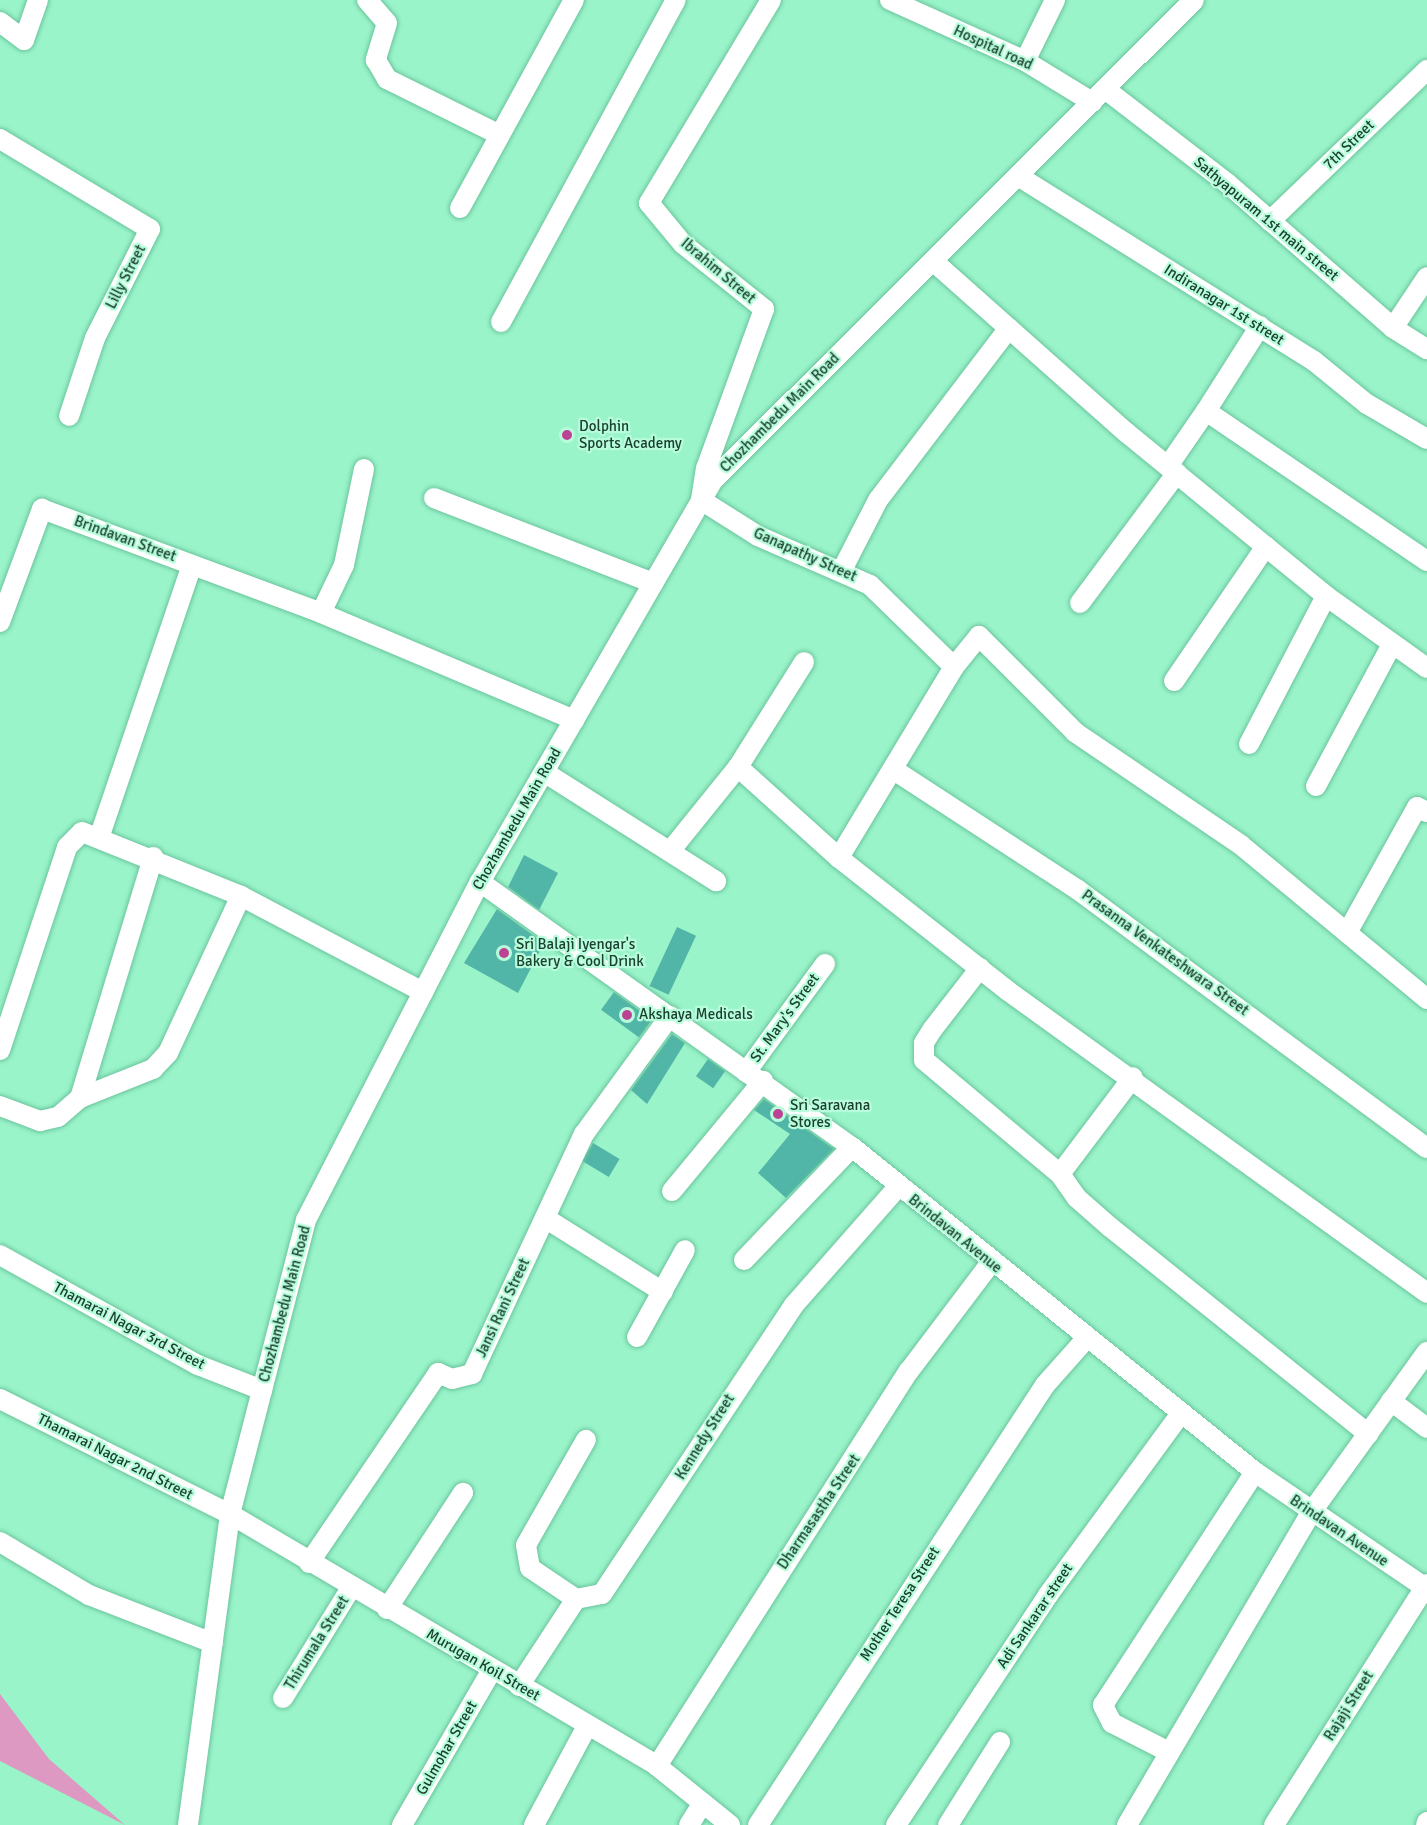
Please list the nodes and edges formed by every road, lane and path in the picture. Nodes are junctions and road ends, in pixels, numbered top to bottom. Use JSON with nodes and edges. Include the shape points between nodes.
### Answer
{"nodes":[{"id":1,"x":38,"y":0,"type":"edge"},
{"id":2,"x":367,"y":0,"type":"edge"},
{"id":3,"x":574,"y":0,"type":"edge"},
{"id":4,"x":676,"y":0,"type":"edge"},
{"id":5,"x":771,"y":0,"type":"edge"},
{"id":6,"x":890,"y":0,"type":"edge"},
{"id":7,"x":1055,"y":0,"type":"edge"},
{"id":8,"x":1194,"y":0,"type":"edge"},
{"id":9,"x":923,"y":7,"type":"edge"},
{"id":10,"x":0,"y":22,"type":"edge"},
{"id":11,"x":1025,"y":62,"type":"junction"},
{"id":12,"x":1427,"y":70,"type":"edge"},
{"id":13,"x":1098,"y":96,"type":"junction"},
{"id":14,"x":500,"y":135,"type":"junction"},
{"id":15,"x":2,"y":144,"type":"edge"},
{"id":16,"x":1018,"y":176,"type":"junction"},
{"id":17,"x":460,"y":208,"type":"dead end"},
{"id":18,"x":1270,"y":221,"type":"junction"},
{"id":19,"x":933,"y":261,"type":"junction"},
{"id":20,"x":1427,"y":277,"type":"edge"},
{"id":21,"x":501,"y":322,"type":"dead end"},
{"id":22,"x":1260,"y":326,"type":"junction"},
{"id":23,"x":1010,"y":328,"type":"junction"},
{"id":24,"x":1393,"y":328,"type":"junction"},
{"id":25,"x":1427,"y":348,"type":"edge"},
{"id":26,"x":1206,"y":411,"type":"junction"},
{"id":27,"x":69,"y":416,"type":"dead end"},
{"id":28,"x":1427,"y":440,"type":"edge"},
{"id":29,"x":364,"y":469,"type":"dead end"},
{"id":30,"x":1172,"y":470,"type":"junction"},
{"id":31,"x":434,"y":498,"type":"dead end"},
{"id":32,"x":701,"y":500,"type":"junction"},
{"id":33,"x":1266,"y":546,"type":"junction"},
{"id":34,"x":1427,"y":561,"type":"edge"},
{"id":35,"x":192,"y":565,"type":"junction"},
{"id":36,"x":842,"y":570,"type":"junction"},
{"id":37,"x":653,"y":583,"type":"junction"},
{"id":38,"x":1326,"y":596,"type":"junction"},
{"id":39,"x":1080,"y":603,"type":"dead end"},
{"id":40,"x":321,"y":613,"type":"junction"},
{"id":41,"x":0,"y":622,"type":"edge"},
{"id":42,"x":1391,"y":646,"type":"junction"},
{"id":43,"x":804,"y":662,"type":"dead end"},
{"id":44,"x":954,"y":667,"type":"junction"},
{"id":45,"x":1427,"y":668,"type":"edge"},
{"id":46,"x":1174,"y":681,"type":"dead end"},
{"id":47,"x":574,"y":720,"type":"junction"},
{"id":48,"x":1249,"y":744,"type":"dead end"},
{"id":49,"x":738,"y":767,"type":"junction"},
{"id":50,"x":894,"y":770,"type":"junction"},
{"id":51,"x":544,"y":772,"type":"junction"},
{"id":52,"x":1316,"y":786,"type":"dead end"},
{"id":53,"x":1427,"y":812,"type":"edge"},
{"id":54,"x":100,"y":835,"type":"junction"},
{"id":55,"x":671,"y":850,"type":"junction"},
{"id":56,"x":153,"y":857,"type":"junction"},
{"id":57,"x":840,"y":858,"type":"junction"},
{"id":58,"x":716,"y":880,"type":"dead end"},
{"id":59,"x":480,"y":882,"type":"junction"},
{"id":60,"x":241,"y":896,"type":"junction"},
{"id":61,"x":1347,"y":933,"type":"junction"},
{"id":62,"x":825,"y":964,"type":"dead end"},
{"id":63,"x":980,"y":969,"type":"junction"},
{"id":64,"x":423,"y":992,"type":"junction"},
{"id":65,"x":1427,"y":999,"type":"edge"},
{"id":66,"x":670,"y":1016,"type":"junction"},
{"id":67,"x":0,"y":1050,"type":"edge"},
{"id":68,"x":755,"y":1076,"type":"junction"},
{"id":69,"x":1133,"y":1077,"type":"junction"},
{"id":70,"x":80,"y":1098,"type":"junction"},
{"id":71,"x":0,"y":1106,"type":"edge"},
{"id":72,"x":852,"y":1147,"type":"junction"},
{"id":73,"x":1427,"y":1148,"type":"edge"},
{"id":74,"x":1060,"y":1174,"type":"junction"},
{"id":75,"x":898,"y":1187,"type":"junction"},
{"id":76,"x":672,"y":1191,"type":"dead end"},
{"id":77,"x":545,"y":1218,"type":"junction"},
{"id":78,"x":685,"y":1250,"type":"dead end"},
{"id":79,"x":0,"y":1255,"type":"edge"},
{"id":80,"x":744,"y":1260,"type":"dead end"},
{"id":81,"x":990,"y":1264,"type":"junction"},
{"id":82,"x":663,"y":1292,"type":"junction"},
{"id":83,"x":1427,"y":1293,"type":"edge"},
{"id":84,"x":638,"y":1337,"type":"dead end"},
{"id":85,"x":1086,"y":1339,"type":"junction"},
{"id":86,"x":1427,"y":1352,"type":"edge"},
{"id":87,"x":262,"y":1390,"type":"junction"},
{"id":88,"x":0,"y":1399,"type":"edge"},
{"id":89,"x":1391,"y":1401,"type":"junction"},
{"id":90,"x":1181,"y":1413,"type":"junction"},
{"id":91,"x":1427,"y":1428,"type":"edge"},
{"id":92,"x":1368,"y":1434,"type":"junction"},
{"id":93,"x":586,"y":1440,"type":"dead end"},
{"id":94,"x":1255,"y":1472,"type":"junction"},
{"id":95,"x":463,"y":1493,"type":"dead end"},
{"id":96,"x":230,"y":1514,"type":"junction"},
{"id":97,"x":1310,"y":1514,"type":"junction"},
{"id":98,"x":0,"y":1542,"type":"edge"},
{"id":99,"x":309,"y":1563,"type":"junction"},
{"id":100,"x":1426,"y":1587,"type":"edge"},
{"id":101,"x":351,"y":1588,"type":"junction"},
{"id":102,"x":576,"y":1599,"type":"junction"},
{"id":103,"x":387,"y":1609,"type":"junction"},
{"id":104,"x":213,"y":1643,"type":"junction"},
{"id":105,"x":492,"y":1670,"type":"junction"},
{"id":106,"x":519,"y":1686,"type":"junction"},
{"id":107,"x":283,"y":1698,"type":"dead end"},
{"id":108,"x":587,"y":1726,"type":"junction"},
{"id":109,"x":1000,"y":1742,"type":"dead end"},
{"id":110,"x":1167,"y":1750,"type":"junction"},
{"id":111,"x":657,"y":1767,"type":"junction"},
{"id":112,"x":703,"y":1803,"type":"junction"},
{"id":113,"x":188,"y":1825,"type":"edge"},
{"id":114,"x":402,"y":1825,"type":"edge"},
{"id":115,"x":534,"y":1825,"type":"edge"},
{"id":116,"x":688,"y":1825,"type":"edge"},
{"id":117,"x":730,"y":1825,"type":"edge"},
{"id":118,"x":758,"y":1825,"type":"edge"},
{"id":119,"x":896,"y":1825,"type":"edge"},
{"id":120,"x":948,"y":1825,"type":"edge"},
{"id":121,"x":1127,"y":1825,"type":"edge"},
{"id":122,"x":1274,"y":1825,"type":"edge"}],
"edges":[{"from":1,"to":10,"type":"street","via":[[24,40]]},
{"from":2,"to":14,"type":"street","via":[[387,23],[376,60],[387,79]]},
{"from":3,"to":14,"type":"street"},
{"from":4,"to":21,"type":"street"},
{"from":5,"to":32,"type":"street","name":"Ibrahim Street","via":[[649,203],[683,244],[764,309],[706,468]]},
{"from":6,"to":9,"type":"street","name":"Hospital road"},
{"from":7,"to":11,"type":"street"},
{"from":8,"to":13,"type":"street","name":"Chozhambedu Main Road"},
{"from":9,"to":11,"type":"street","name":"Hospital road"},
{"from":11,"to":13,"type":"street","name":"Hospital road"},
{"from":12,"to":18,"type":"street","name":"7th Street"},
{"from":13,"to":16,"type":"street","name":"Chozhambedu Main Road"},
{"from":13,"to":18,"type":"street","name":"Sathyapuram 1st main street"},
{"from":14,"to":17,"type":"street"},
{"from":15,"to":27,"type":"street","name":"Lilly Street","via":[[150,229],[95,338]]},
{"from":16,"to":19,"type":"street","name":"Chozhambedu Main Road"},
{"from":16,"to":22,"type":"street","name":"Indiranagar 1st street"},
{"from":18,"to":24,"type":"street","name":"Sathyapuram 1st main street"},
{"from":19,"to":23,"type":"street"},
{"from":19,"to":32,"type":"street","name":"Chozhambedu Main Road","via":[[714,479]]},
{"from":20,"to":24,"type":"street"},
{"from":22,"to":26,"type":"street"},
{"from":22,"to":28,"type":"street","name":"Indiranagar 1st street"},
{"from":23,"to":30,"type":"street"},
{"from":23,"to":36,"type":"street","via":[[878,500]]},
{"from":24,"to":25,"type":"street","name":"Sathyapuram 1st main street"},
{"from":26,"to":30,"type":"street"},
{"from":26,"to":34,"type":"street"},
{"from":29,"to":40,"type":"street","via":[[344,565]]},
{"from":30,"to":33,"type":"street"},
{"from":30,"to":39,"type":"street"},
{"from":31,"to":37,"type":"street"},
{"from":32,"to":36,"type":"street","name":"Ganapathy Street","via":[[758,536]]},
{"from":32,"to":37,"type":"street","name":"Chozhambedu Main Road"},
{"from":33,"to":38,"type":"street"},
{"from":33,"to":46,"type":"street"},
{"from":35,"to":40,"type":"street","name":"Brindavan Street"},
{"from":35,"to":41,"type":"street","name":"Brindavan Street","via":[[42,509]]},
{"from":35,"to":54,"type":"street"},
{"from":36,"to":44,"type":"street","name":"Ganapathy Street","via":[[870,585]]},
{"from":37,"to":47,"type":"street","name":"Chozhambedu Main Road"},
{"from":38,"to":42,"type":"street"},
{"from":38,"to":48,"type":"street"},
{"from":40,"to":47,"type":"street","name":"Brindavan Street"},
{"from":42,"to":45,"type":"street"},
{"from":42,"to":52,"type":"street"},
{"from":43,"to":49,"type":"street"},
{"from":44,"to":50,"type":"street"},
{"from":44,"to":61,"type":"street","via":[[979,636],[1075,732],[1240,845]]},
{"from":47,"to":51,"type":"street","name":"Chozhambedu Main Road"},
{"from":49,"to":55,"type":"street"},
{"from":49,"to":57,"type":"street"},
{"from":50,"to":57,"type":"street"},
{"from":50,"to":73,"type":"street","name":"Prasanna Venkateshwara Street","via":[[1078,890]]},
{"from":51,"to":55,"type":"street"},
{"from":51,"to":59,"type":"street","name":"Chozhambedu Main Road"},
{"from":53,"to":61,"type":"street","via":[[1417,807]]},
{"from":54,"to":56,"type":"street"},
{"from":54,"to":67,"type":"street","via":[[82,832],[67,847]]},
{"from":55,"to":58,"type":"street"},
{"from":56,"to":60,"type":"street"},
{"from":56,"to":70,"type":"street"},
{"from":57,"to":63,"type":"street"},
{"from":59,"to":64,"type":"street","name":"Chozhambedu Main Road"},
{"from":59,"to":66,"type":"street","name":"Brindavan Avenue"},
{"from":60,"to":64,"type":"street"},
{"from":60,"to":70,"type":"street","via":[[168,1053],[131,1080]]},
{"from":61,"to":65,"type":"street"},
{"from":62,"to":68,"type":"street","name":"St. Mary's Street"},
{"from":63,"to":69,"type":"street"},
{"from":63,"to":74,"type":"street","via":[[924,1043],[924,1060]]},
{"from":64,"to":87,"type":"street","name":"Chozhambedu Main Road","via":[[306,1220]]},
{"from":66,"to":68,"type":"street","name":"Brindavan Avenue"},
{"from":66,"to":77,"type":"street","name":"Jansi Rani Street","via":[[584,1134]]},
{"from":68,"to":72,"type":"street","name":"Brindavan Avenue"},
{"from":68,"to":76,"type":"street","name":"St. Mary's Street"},
{"from":69,"to":74,"type":"street"},
{"from":69,"to":83,"type":"street"},
{"from":70,"to":71,"type":"street","via":[[58,1117],[40,1121]]},
{"from":72,"to":75,"type":"street","name":"Brindavan Avenue"},
{"from":72,"to":80,"type":"street"},
{"from":74,"to":92,"type":"street","via":[[1077,1198],[1110,1227]]},
{"from":75,"to":81,"type":"street","name":"Brindavan Avenue"},
{"from":75,"to":102,"type":"street","name":"Kennedy Street","via":[[794,1305],[602,1594]]},
{"from":77,"to":82,"type":"street"},
{"from":77,"to":99,"type":"street","name":"Jansi Rani Street","via":[[472,1374],[452,1379],[438,1373]]},
{"from":78,"to":82,"type":"street"},
{"from":79,"to":87,"type":"street","name":"Thamarai Nagar 3rd Street","via":[[198,1365]]},
{"from":81,"to":85,"type":"street","name":"Brindavan Avenue"},
{"from":81,"to":111,"type":"street","name":"Dharmasastha Street","via":[[909,1371]]},
{"from":82,"to":84,"type":"street"},
{"from":85,"to":90,"type":"street","name":"Brindavan Avenue"},
{"from":85,"to":118,"type":"street","name":"Mother Teresa Street","via":[[1045,1385]]},
{"from":86,"to":89,"type":"street"},
{"from":87,"to":96,"type":"street","name":"Chozhambedu Main Road"},
{"from":88,"to":96,"type":"street","name":"Thamarai Nagar 2nd Street"},
{"from":89,"to":91,"type":"street"},
{"from":89,"to":92,"type":"street"},
{"from":90,"to":94,"type":"street","name":"Brindavan Avenue"},
{"from":90,"to":119,"type":"street","name":"Adi Sankarar street","via":[[1047,1595]]},
{"from":92,"to":97,"type":"street"},
{"from":93,"to":102,"type":"street","via":[[526,1545],[530,1568]]},
{"from":94,"to":97,"type":"street","name":"Brindavan Avenue"},
{"from":94,"to":110,"type":"street","via":[[1103,1705],[1112,1723]]},
{"from":95,"to":103,"type":"street"},
{"from":96,"to":99,"type":"street","name":"Murugan Koil Street"},
{"from":96,"to":104,"type":"street","name":"Chozhambedu Main Road"},
{"from":97,"to":100,"type":"street","name":"Brindavan Avenue"},
{"from":97,"to":110,"type":"street"},
{"from":98,"to":104,"type":"street","via":[[89,1595]]},
{"from":99,"to":101,"type":"street","name":"Murugan Koil Street"},
{"from":100,"to":122,"type":"street","name":"Rajaji Street"},
{"from":101,"to":103,"type":"street","name":"Murugan Koil Street"},
{"from":101,"to":107,"type":"street","name":"Thirumala Street"},
{"from":102,"to":106,"type":"street"},
{"from":103,"to":105,"type":"street","name":"Murugan Koil Street"},
{"from":104,"to":113,"type":"street","name":"Chozhambedu Main Road"},
{"from":105,"to":106,"type":"street","name":"Murugan Koil Street"},
{"from":105,"to":114,"type":"street","name":"Gulmohar Street"},
{"from":106,"to":108,"type":"street","name":"Murugan Koil Street"},
{"from":108,"to":111,"type":"street","name":"Murugan Koil Street"},
{"from":108,"to":115,"type":"street"},
{"from":109,"to":120,"type":"street"},
{"from":110,"to":121,"type":"street"},
{"from":111,"to":112,"type":"street","name":"Murugan Koil Street"},
{"from":112,"to":116,"type":"street"},
{"from":112,"to":117,"type":"street","name":"Murugan Koil Street"}]}
